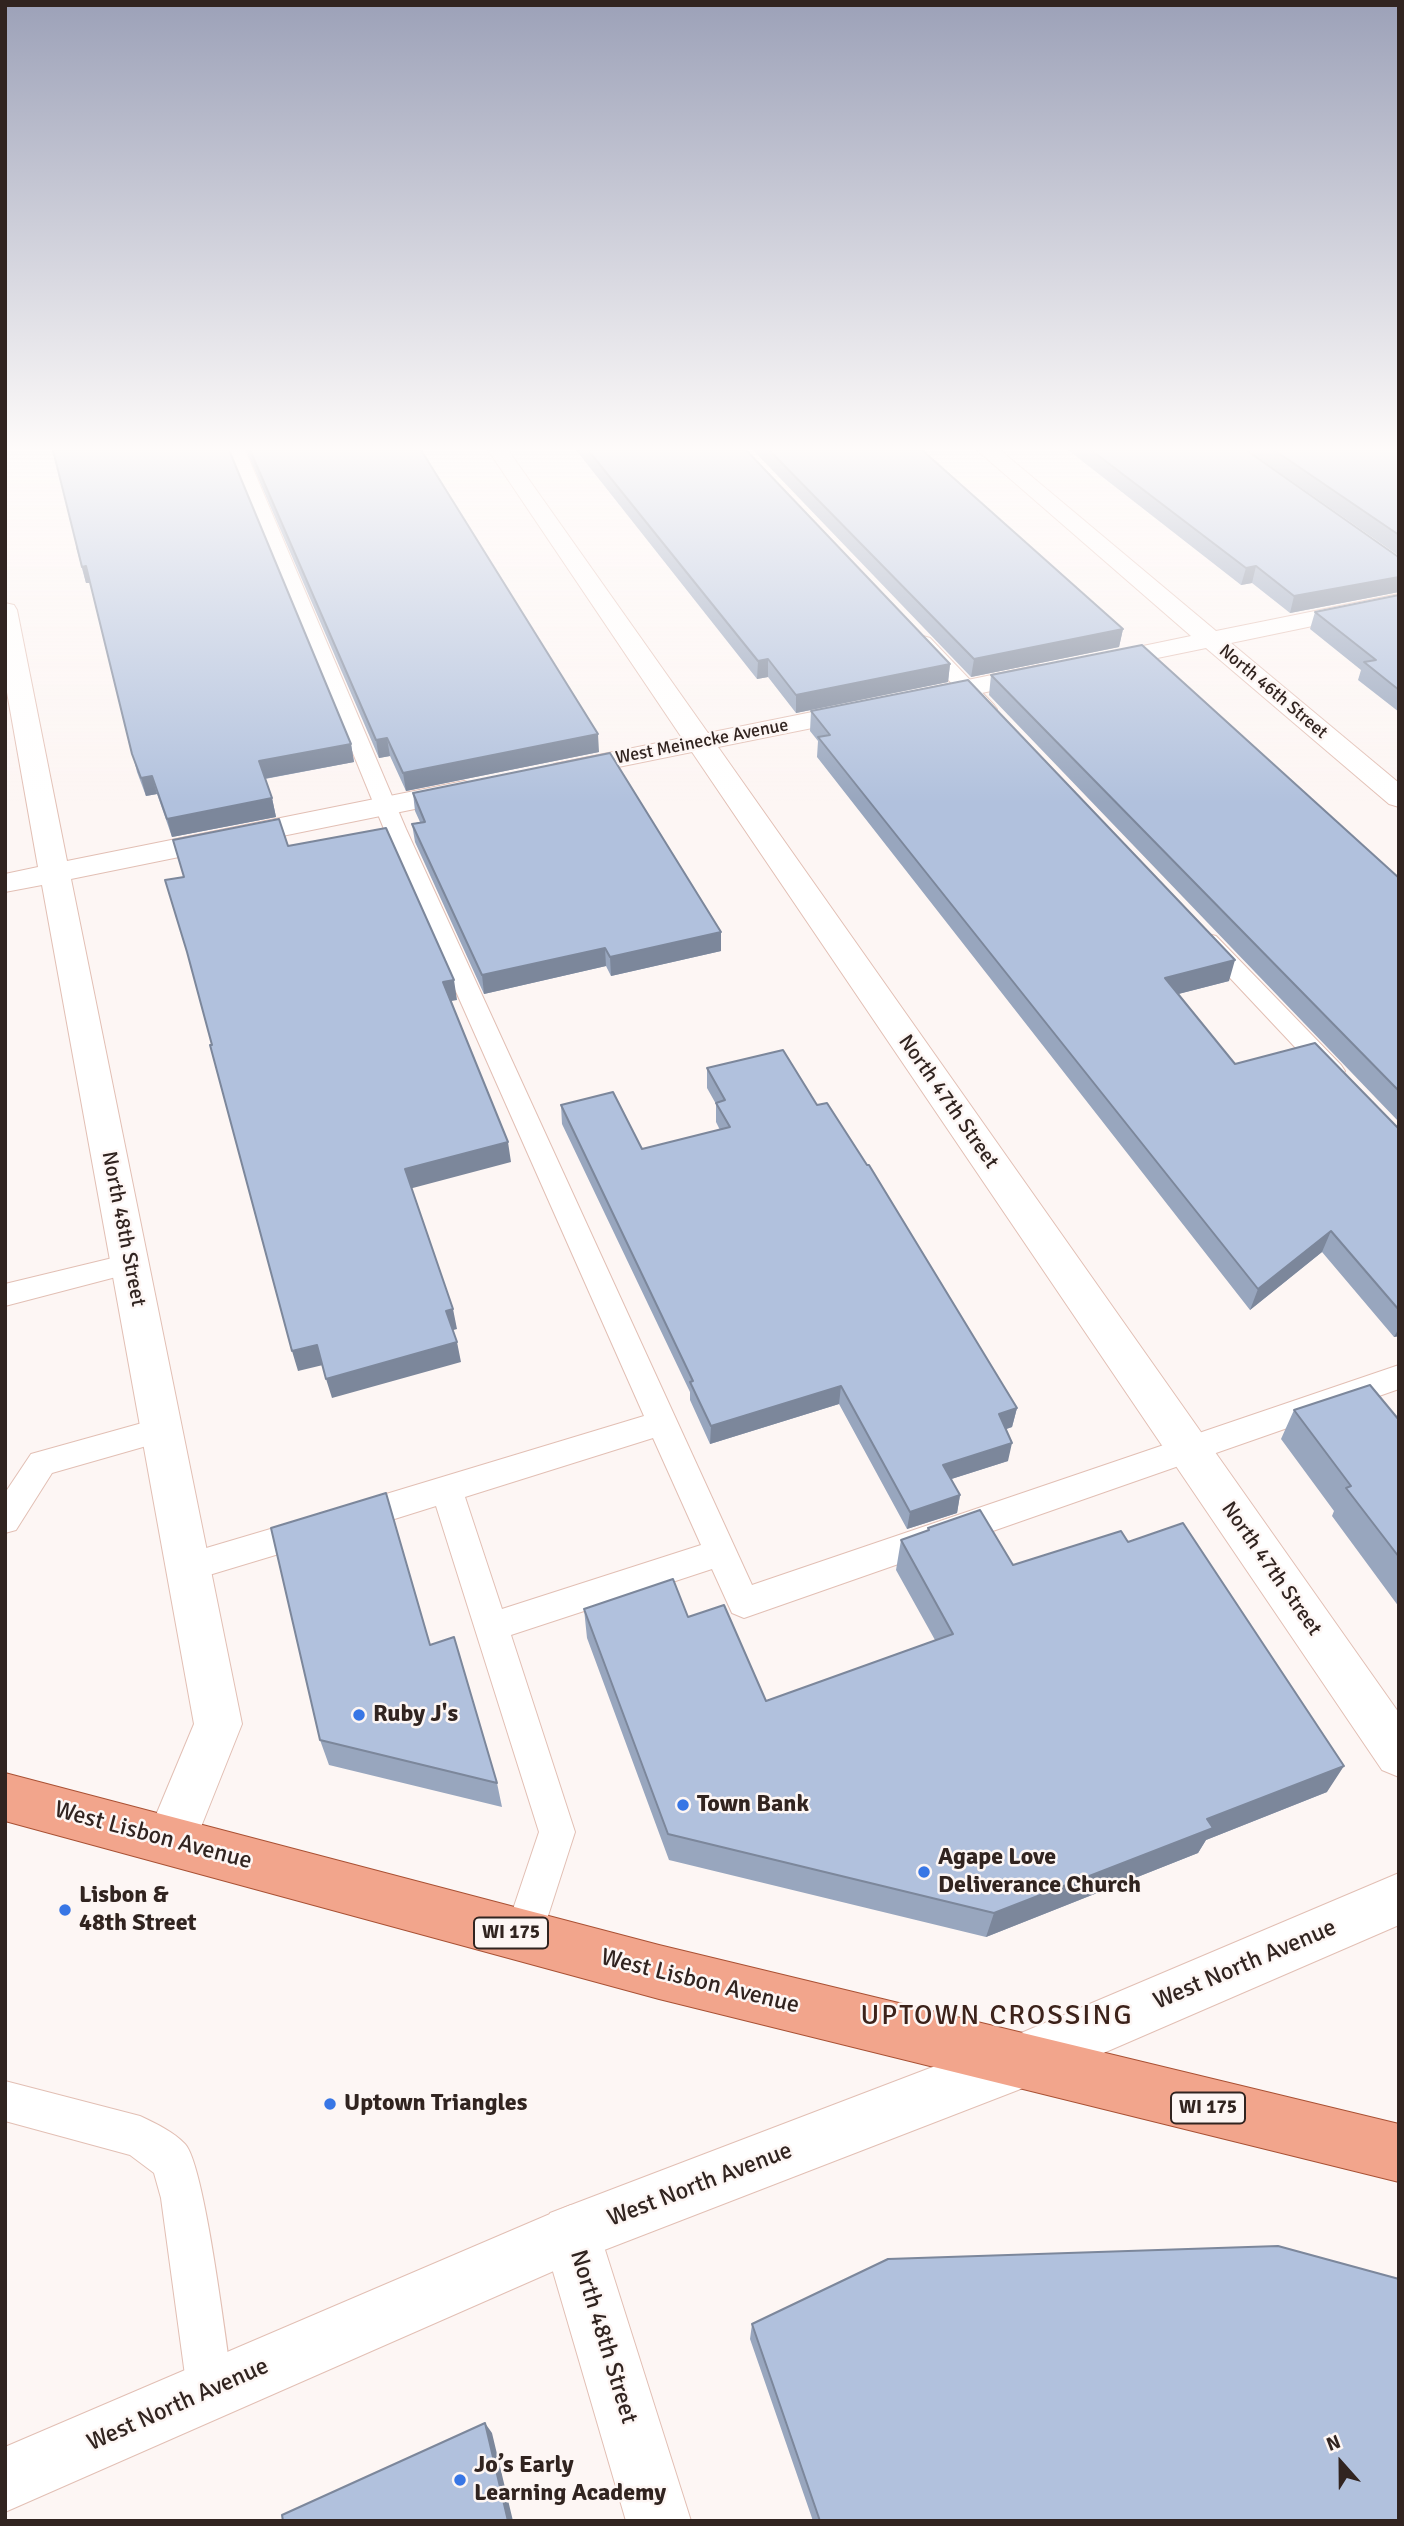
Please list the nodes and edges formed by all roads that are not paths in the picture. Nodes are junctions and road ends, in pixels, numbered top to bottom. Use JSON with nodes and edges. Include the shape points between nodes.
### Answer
{"nodes":[{"id":1,"x":286,"y":568,"type":"edge"},
{"id":2,"x":580,"y":568,"type":"edge"},
{"id":3,"x":1126,"y":568,"type":"edge"},
{"id":4,"x":1399,"y":601,"type":"edge"},
{"id":5,"x":5,"y":610,"type":"edge"},
{"id":6,"x":912,"y":630,"type":"edge"},
{"id":7,"x":1210,"y":639,"type":"junction"},
{"id":8,"x":967,"y":688,"type":"junction"},
{"id":9,"x":1006,"y":729,"type":"edge"},
{"id":10,"x":700,"y":742,"type":"junction"},
{"id":11,"x":536,"y":776,"type":"edge"},
{"id":12,"x":495,"y":784,"type":"edge"},
{"id":13,"x":1399,"y":798,"type":"edge"},
{"id":14,"x":385,"y":806,"type":"junction"},
{"id":15,"x":56,"y":872,"type":"junction"},
{"id":16,"x":5,"y":883,"type":"edge"},
{"id":17,"x":1198,"y":930,"type":"edge"},
{"id":18,"x":1341,"y":1082,"type":"edge"},
{"id":19,"x":129,"y":1264,"type":"junction"},
{"id":20,"x":5,"y":1295,"type":"edge"},
{"id":21,"x":1399,"y":1377,"type":"edge"},
{"id":22,"x":662,"y":1423,"type":"junction"},
{"id":23,"x":160,"y":1430,"type":"junction"},
{"id":24,"x":1189,"y":1451,"type":"junction"},
{"id":25,"x":447,"y":1490,"type":"junction"},
{"id":26,"x":5,"y":1520,"type":"edge"},
{"id":27,"x":722,"y":1552,"type":"junction"},
{"id":28,"x":186,"y":1568,"type":"junction"},
{"id":29,"x":491,"y":1627,"type":"junction"},
{"id":30,"x":1399,"y":1755,"type":"edge"},
{"id":31,"x":5,"y":1797,"type":"edge"},
{"id":32,"x":171,"y":1839,"type":"junction"},
{"id":33,"x":1399,"y":1899,"type":"edge"},
{"id":34,"x":523,"y":1936,"type":"junction"},
{"id":35,"x":1018,"y":2062,"type":"junction"},
{"id":36,"x":5,"y":2101,"type":"edge"},
{"id":37,"x":1399,"y":2153,"type":"edge"},
{"id":38,"x":571,"y":2234,"type":"junction"},
{"id":39,"x":210,"y":2390,"type":"junction"},
{"id":40,"x":5,"y":2480,"type":"edge"},
{"id":41,"x":659,"y":2521,"type":"edge"}],
"edges":[{"from":1,"to":14,"type":"lane"},
{"from":2,"to":10,"type":"street","name":"North 47th Street"},
{"from":3,"to":7,"type":"street","name":"North 46th Street"},
{"from":4,"to":7,"type":"street","name":"West Meinecke Avenue"},
{"from":5,"to":15,"type":"street","name":"North 48th Street"},
{"from":6,"to":8,"type":"lane"},
{"from":7,"to":8,"type":"street","name":"West Meinecke Avenue"},
{"from":7,"to":13,"type":"street","name":"North 46th Street"},
{"from":8,"to":9,"type":"lane"},
{"from":8,"to":10,"type":"street","name":"West Meinecke Avenue"},
{"from":10,"to":11,"type":"street","name":"West Meinecke Avenue"},
{"from":10,"to":24,"type":"street","name":"North 47th Street"},
{"from":12,"to":14,"type":"street"},
{"from":14,"to":15,"type":"street"},
{"from":14,"to":22,"type":"lane"},
{"from":15,"to":16,"type":"street"},
{"from":15,"to":19,"type":"street","name":"North 48th Street"},
{"from":17,"to":18,"type":"lane"},
{"from":19,"to":20,"type":"lane"},
{"from":19,"to":23,"type":"street","name":"North 48th Street"},
{"from":21,"to":24,"type":"lane"},
{"from":22,"to":25,"type":"lane"},
{"from":22,"to":27,"type":"lane"},
{"from":23,"to":26,"type":"lane","via":[[42,1463]]},
{"from":23,"to":28,"type":"street","name":"North 48th Street"},
{"from":24,"to":27,"type":"lane","via":[[744,1603]]},
{"from":24,"to":30,"type":"street","name":"North 47th Street"},
{"from":25,"to":28,"type":"lane"},
{"from":25,"to":29,"type":"lane"},
{"from":27,"to":29,"type":"lane"},
{"from":28,"to":32,"type":"street","name":"North 48th Street","via":[[218,1724]]},
{"from":29,"to":34,"type":"lane","via":[[557,1832]]},
{"from":31,"to":32,"type":"main road","name":"West Lisbon Avenue","number":"WI 175"},
{"from":32,"to":34,"type":"main road","name":"West Lisbon Avenue","number":"WI 175"},
{"from":33,"to":35,"type":"street","name":"West North Avenue"},
{"from":34,"to":35,"type":"main road","name":"West Lisbon Avenue","number":"WI 175"},
{"from":35,"to":37,"type":"main road","name":"West Lisbon Avenue","number":"WI 175"},
{"from":35,"to":38,"type":"street","name":"West North Avenue"},
{"from":36,"to":39,"type":"lane","via":[[140,2137],[172,2160],[182,2198]]},
{"from":38,"to":39,"type":"street","name":"West North Avenue"},
{"from":38,"to":41,"type":"street","name":"North 48th Street"},
{"from":39,"to":40,"type":"street","name":"West North Avenue"}]}
